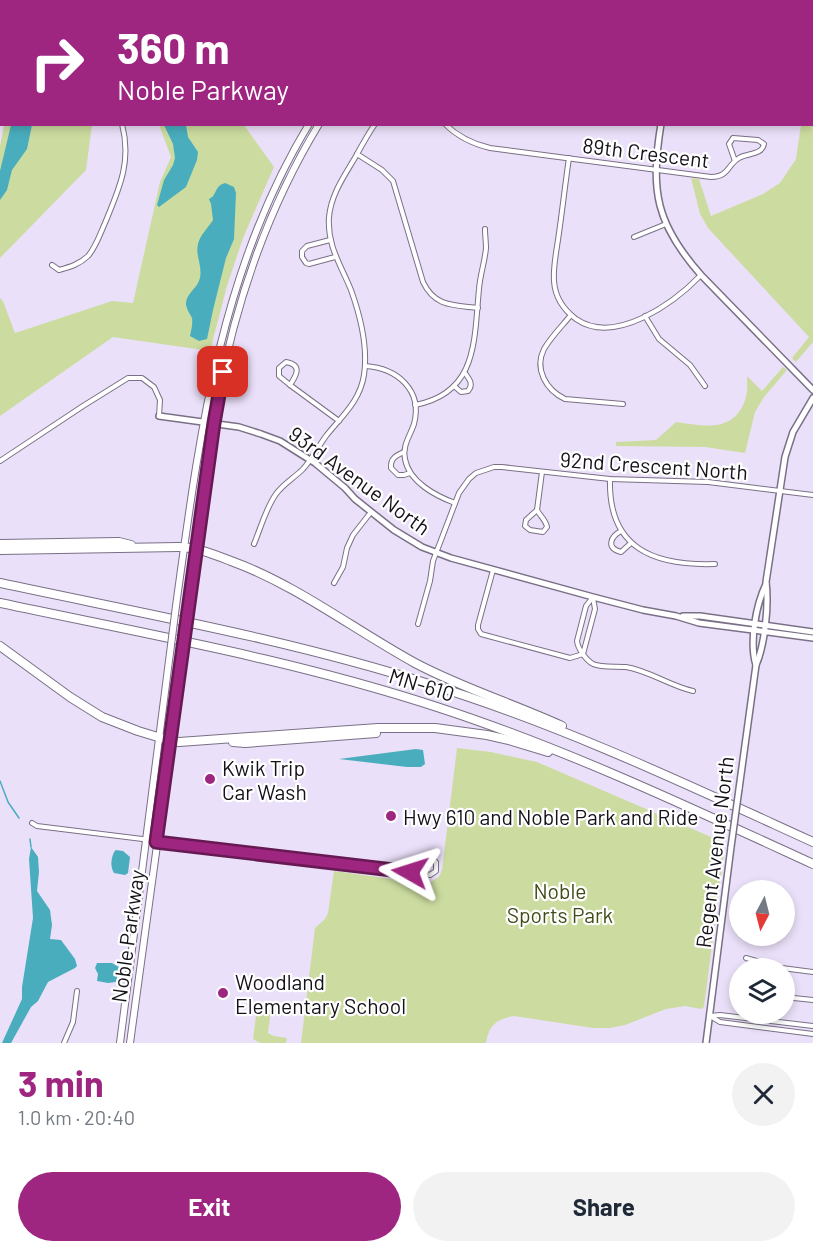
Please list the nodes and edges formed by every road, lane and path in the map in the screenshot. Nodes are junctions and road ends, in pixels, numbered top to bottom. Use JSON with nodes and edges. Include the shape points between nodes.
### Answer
{"nodes":[{"id":1,"x":122,"y":126,"type":"edge"},
{"id":2,"x":308,"y":126,"type":"edge"},
{"id":3,"x":318,"y":126,"type":"edge"},
{"id":4,"x":374,"y":126,"type":"edge"},
{"id":5,"x":447,"y":126,"type":"edge"},
{"id":6,"x":661,"y":126,"type":"edge"},
{"id":7,"x":357,"y":154,"type":"junction"},
{"id":8,"x":569,"y":158,"type":"junction"},
{"id":9,"x":735,"y":161,"type":"junction"},
{"id":10,"x":655,"y":170,"type":"junction"},
{"id":11,"x":666,"y":224,"type":"junction"},
{"id":12,"x":485,"y":229,"type":"dead end"},
{"id":13,"x":634,"y":237,"type":"dead end"},
{"id":14,"x":330,"y":240,"type":"junction"},
{"id":15,"x":335,"y":257,"type":"junction"},
{"id":16,"x":52,"y":265,"type":"dead end"},
{"id":17,"x":701,"y":275,"type":"junction"},
{"id":18,"x":478,"y":308,"type":"junction"},
{"id":19,"x":571,"y":315,"type":"junction"},
{"id":20,"x":645,"y":316,"type":"junction"},
{"id":21,"x":365,"y":366,"type":"junction"},
{"id":22,"x":465,"y":373,"type":"junction"},
{"id":23,"x":290,"y":385,"type":"junction"},
{"id":24,"x":454,"y":386,"type":"junction"},
{"id":25,"x":705,"y":386,"type":"dead end"},
{"id":26,"x":813,"y":390,"type":"edge"},
{"id":27,"x":813,"y":398,"type":"edge"},
{"id":28,"x":623,"y":404,"type":"dead end"},
{"id":29,"x":415,"y":405,"type":"junction"},
{"id":30,"x":159,"y":416,"type":"joint"},
{"id":31,"x":339,"y":420,"type":"junction"},
{"id":32,"x":203,"y":422,"type":"junction"},
{"id":33,"x":214,"y":423,"type":"junction"},
{"id":34,"x":404,"y":452,"type":"junction"},
{"id":35,"x":310,"y":460,"type":"junction"},
{"id":36,"x":0,"y":461,"type":"edge"},
{"id":37,"x":542,"y":472,"type":"junction"},
{"id":38,"x":410,"y":473,"type":"junction"},
{"id":39,"x":610,"y":479,"type":"junction"},
{"id":40,"x":779,"y":491,"type":"junction"},
{"id":41,"x":813,"y":495,"type":"edge"},
{"id":42,"x":455,"y":503,"type":"junction"},
{"id":43,"x":537,"y":510,"type":"junction"},
{"id":44,"x":371,"y":513,"type":"junction"},
{"id":45,"x":621,"y":531,"type":"junction"},
{"id":46,"x":631,"y":543,"type":"junction"},
{"id":47,"x":0,"y":544,"type":"edge"},
{"id":48,"x":254,"y":544,"type":"dead end"},
{"id":49,"x":141,"y":547,"type":"junction"},
{"id":50,"x":184,"y":547,"type":"junction"},
{"id":51,"x":196,"y":549,"type":"junction"},
{"id":52,"x":0,"y":550,"type":"edge"},
{"id":53,"x":437,"y":553,"type":"junction"},
{"id":54,"x":715,"y":564,"type":"dead end"},
{"id":55,"x":493,"y":570,"type":"junction"},
{"id":56,"x":766,"y":582,"type":"junction"},
{"id":57,"x":0,"y":583,"type":"edge"},
{"id":58,"x":334,"y":583,"type":"dead end"},
{"id":59,"x":593,"y":597,"type":"junction"},
{"id":60,"x":0,"y":603,"type":"edge"},
{"id":61,"x":418,"y":624,"type":"dead end"},
{"id":62,"x":755,"y":627,"type":"junction"},
{"id":63,"x":764,"y":629,"type":"junction"},
{"id":64,"x":813,"y":632,"type":"edge"},
{"id":65,"x":813,"y":638,"type":"edge"},
{"id":66,"x":0,"y":646,"type":"edge"},
{"id":67,"x":583,"y":654,"type":"junction"},
{"id":68,"x":756,"y":664,"type":"junction"},
{"id":69,"x":693,"y":690,"type":"dead end"},
{"id":70,"x":159,"y":738,"type":"junction"},
{"id":71,"x":171,"y":741,"type":"junction"},
{"id":72,"x":603,"y":748,"type":"junction"},
{"id":73,"x":638,"y":784,"type":"junction"},
{"id":74,"x":32,"y":823,"type":"dead end"},
{"id":75,"x":147,"y":840,"type":"junction"},
{"id":76,"x":156,"y":842,"type":"junction"},
{"id":77,"x":813,"y":842,"type":"edge"},
{"id":78,"x":813,"y":864,"type":"edge"},
{"id":79,"x":419,"y":873,"type":"junction"},
{"id":80,"x":795,"y":970,"type":"edge"},
{"id":81,"x":813,"y":972,"type":"edge"},
{"id":82,"x":77,"y":991,"type":"dead end"},
{"id":83,"x":795,"y":998,"type":"edge"},
{"id":84,"x":813,"y":1000,"type":"edge"},
{"id":85,"x":710,"y":1016,"type":"junction"},
{"id":86,"x":813,"y":1026,"type":"edge"},
{"id":87,"x":813,"y":1034,"type":"edge"},
{"id":88,"x":64,"y":1043,"type":"edge"},
{"id":89,"x":120,"y":1043,"type":"edge"},
{"id":90,"x":130,"y":1043,"type":"edge"},
{"id":91,"x":706,"y":1043,"type":"edge"}],
"edges":[{"from":1,"to":16,"type":"street","via":[[125,158],[121,184],[93,249],[69,268],[59,270]]},
{"from":2,"to":32,"type":"main road","name":"Noble Parkway","via":[[272,194],[246,256],[224,328]]},
{"from":3,"to":33,"type":"main road","name":"Noble Parkway","via":[[280,196],[253,263],[229,346]]},
{"from":4,"to":7,"type":"street"},
{"from":5,"to":8,"type":"street","name":"89th Crescent","via":[[479,145]]},
{"from":6,"to":10,"type":"street"},
{"from":7,"to":14,"type":"street","via":[[334,194]]},
{"from":7,"to":18,"type":"street","via":[[393,181],[423,282],[431,296],[444,303]]},
{"from":8,"to":10,"type":"street","name":"89th Crescent"},
{"from":8,"to":19,"type":"street","via":[[554,280],[559,300]]},
{"from":9,"to":9,"type":"street","name":"89th Crescent","via":[[729,144],[733,138],[764,144],[762,151]]},
{"from":9,"to":10,"type":"street","name":"89th Crescent","via":[[716,177]]},
{"from":10,"to":11,"type":"street"},
{"from":11,"to":13,"type":"street"},
{"from":11,"to":17,"type":"street"},
{"from":12,"to":18,"type":"street"},
{"from":14,"to":15,"type":"street"},
{"from":14,"to":15,"type":"street","via":[[307,246],[302,257],[309,264]]},
{"from":15,"to":21,"type":"street","via":[[357,309]]},
{"from":17,"to":20,"type":"street"},
{"from":17,"to":26,"type":"street"},
{"from":18,"to":22,"type":"street"},
{"from":19,"to":20,"type":"street","via":[[600,328],[620,326]]},
{"from":19,"to":28,"type":"street","via":[[543,350],[540,367],[545,383],[566,399]]},
{"from":20,"to":25,"type":"street","via":[[658,339],[690,365]]},
{"from":21,"to":29,"type":"street","via":[[380,367],[404,381]]},
{"from":21,"to":31,"type":"street","via":[[357,397]]},
{"from":22,"to":24,"type":"street"},
{"from":22,"to":24,"type":"street","via":[[471,382],[470,389],[460,392]]},
{"from":23,"to":23,"type":"street","via":[[279,376],[279,368],[286,362],[297,369]]},
{"from":23,"to":31,"type":"street"},
{"from":24,"to":29,"type":"street","via":[[432,401]]},
{"from":27,"to":40,"type":"street","via":[[789,442]]},
{"from":29,"to":34,"type":"street"},
{"from":30,"to":32,"type":"street","name":"93rd Avenue North"},
{"from":30,"to":36,"type":"street","name":"93rd Avenue North","via":[[160,400],[154,387],[142,378],[128,378]]},
{"from":31,"to":35,"type":"street"},
{"from":32,"to":33,"type":"street","name":"93rd Avenue North"},
{"from":32,"to":50,"type":"main road","name":"Noble Parkway"},
{"from":33,"to":35,"type":"street","name":"93rd Avenue North","via":[[280,441]]},
{"from":33,"to":51,"type":"main road","name":"Noble Parkway"},
{"from":34,"to":38,"type":"street"},
{"from":34,"to":38,"type":"street","via":[[394,457],[391,468],[398,475]]},
{"from":35,"to":44,"type":"street","name":"93rd Avenue North"},
{"from":35,"to":48,"type":"street","via":[[278,491]]},
{"from":37,"to":39,"type":"street","name":"92nd Crescent North"},
{"from":37,"to":42,"type":"street","name":"92nd Crescent North","via":[[494,467],[476,473]]},
{"from":37,"to":43,"type":"street"},
{"from":38,"to":42,"type":"street","via":[[435,494]]},
{"from":39,"to":40,"type":"street","name":"92nd Crescent North","via":[[727,483]]},
{"from":39,"to":45,"type":"street","via":[[611,509]]},
{"from":40,"to":41,"type":"street","name":"92nd Crescent North"},
{"from":40,"to":56,"type":"street"},
{"from":42,"to":53,"type":"street"},
{"from":43,"to":43,"type":"street","via":[[525,526],[543,532],[547,523]]},
{"from":44,"to":53,"type":"street","name":"93rd Avenue North","via":[[406,538]]},
{"from":44,"to":58,"type":"street","via":[[353,534]]},
{"from":45,"to":46,"type":"street"},
{"from":45,"to":46,"type":"street","via":[[611,540],[613,548],[621,552]]},
{"from":46,"to":54,"type":"street","via":[[664,559],[692,565]]},
{"from":47,"to":49,"type":"highway","via":[[119,542]]},
{"from":49,"to":50,"type":"highway"},
{"from":49,"to":52,"type":"highway"},
{"from":50,"to":51,"type":"highway"},
{"from":50,"to":70,"type":"main road","name":"Noble Parkway","bridge":true},
{"from":51,"to":71,"type":"main road","name":"Noble Parkway","bridge":true},
{"from":51,"to":72,"type":"highway","via":[[289,587],[397,653],[570,729]]},
{"from":53,"to":55,"type":"street","name":"93rd Avenue North"},
{"from":53,"to":61,"type":"street"},
{"from":55,"to":59,"type":"street","name":"93rd Avenue North"},
{"from":55,"to":67,"type":"street","via":[[478,625],[481,634],[570,658]]},
{"from":56,"to":62,"type":"street","name":"Regent Avenue North"},
{"from":56,"to":63,"type":"street","name":"Regent Avenue North"},
{"from":57,"to":72,"type":"highway","name":"MN-610","via":[[360,663],[492,705]]},
{"from":59,"to":62,"type":"street","name":"93rd Avenue North","via":[[699,623]]},
{"from":59,"to":67,"type":"street","via":[[595,609]]},
{"from":59,"to":67,"type":"street","via":[[586,606],[577,641]]},
{"from":60,"to":73,"type":"highway","name":"MN-610","via":[[364,685],[486,724]]},
{"from":62,"to":63,"type":"street","name":"93rd Avenue North"},
{"from":62,"to":68,"type":"street","name":"Regent Avenue North"},
{"from":63,"to":64,"type":"street","name":"93rd Avenue North"},
{"from":63,"to":65,"type":"street","name":"93rd Avenue North"},
{"from":63,"to":68,"type":"street","name":"Regent Avenue North"},
{"from":66,"to":70,"type":"highway","via":[[89,709]]},
{"from":67,"to":69,"type":"street","via":[[595,665],[633,669]]},
{"from":68,"to":85,"type":"street","name":"Regent Avenue North","bridge":true},
{"from":70,"to":71,"type":"highway"},
{"from":70,"to":75,"type":"main road","name":"Noble Parkway"},
{"from":71,"to":73,"type":"highway","via":[[378,728],[452,729],[540,749]]},
{"from":71,"to":76,"type":"main road","name":"Noble Parkway"},
{"from":72,"to":77,"type":"highway","name":"MN-610"},
{"from":73,"to":78,"type":"highway","name":"MN-610"},
{"from":74,"to":75,"type":"street"},
{"from":75,"to":76,"type":"street"},
{"from":75,"to":89,"type":"main road","name":"Noble Parkway"},
{"from":76,"to":79,"type":"street"},
{"from":76,"to":90,"type":"main road","name":"Noble Parkway"},
{"from":79,"to":79,"type":"street","via":[[434,873],[436,862],[431,858],[424,860]]},
{"from":80,"to":81,"type":"street"},
{"from":82,"to":88,"type":"street","via":[[73,1022]]},
{"from":83,"to":84,"type":"street"},
{"from":85,"to":86,"type":"street"},
{"from":85,"to":87,"type":"street","via":[[720,1022]]},
{"from":85,"to":91,"type":"street","name":"Regent Avenue North"}]}
